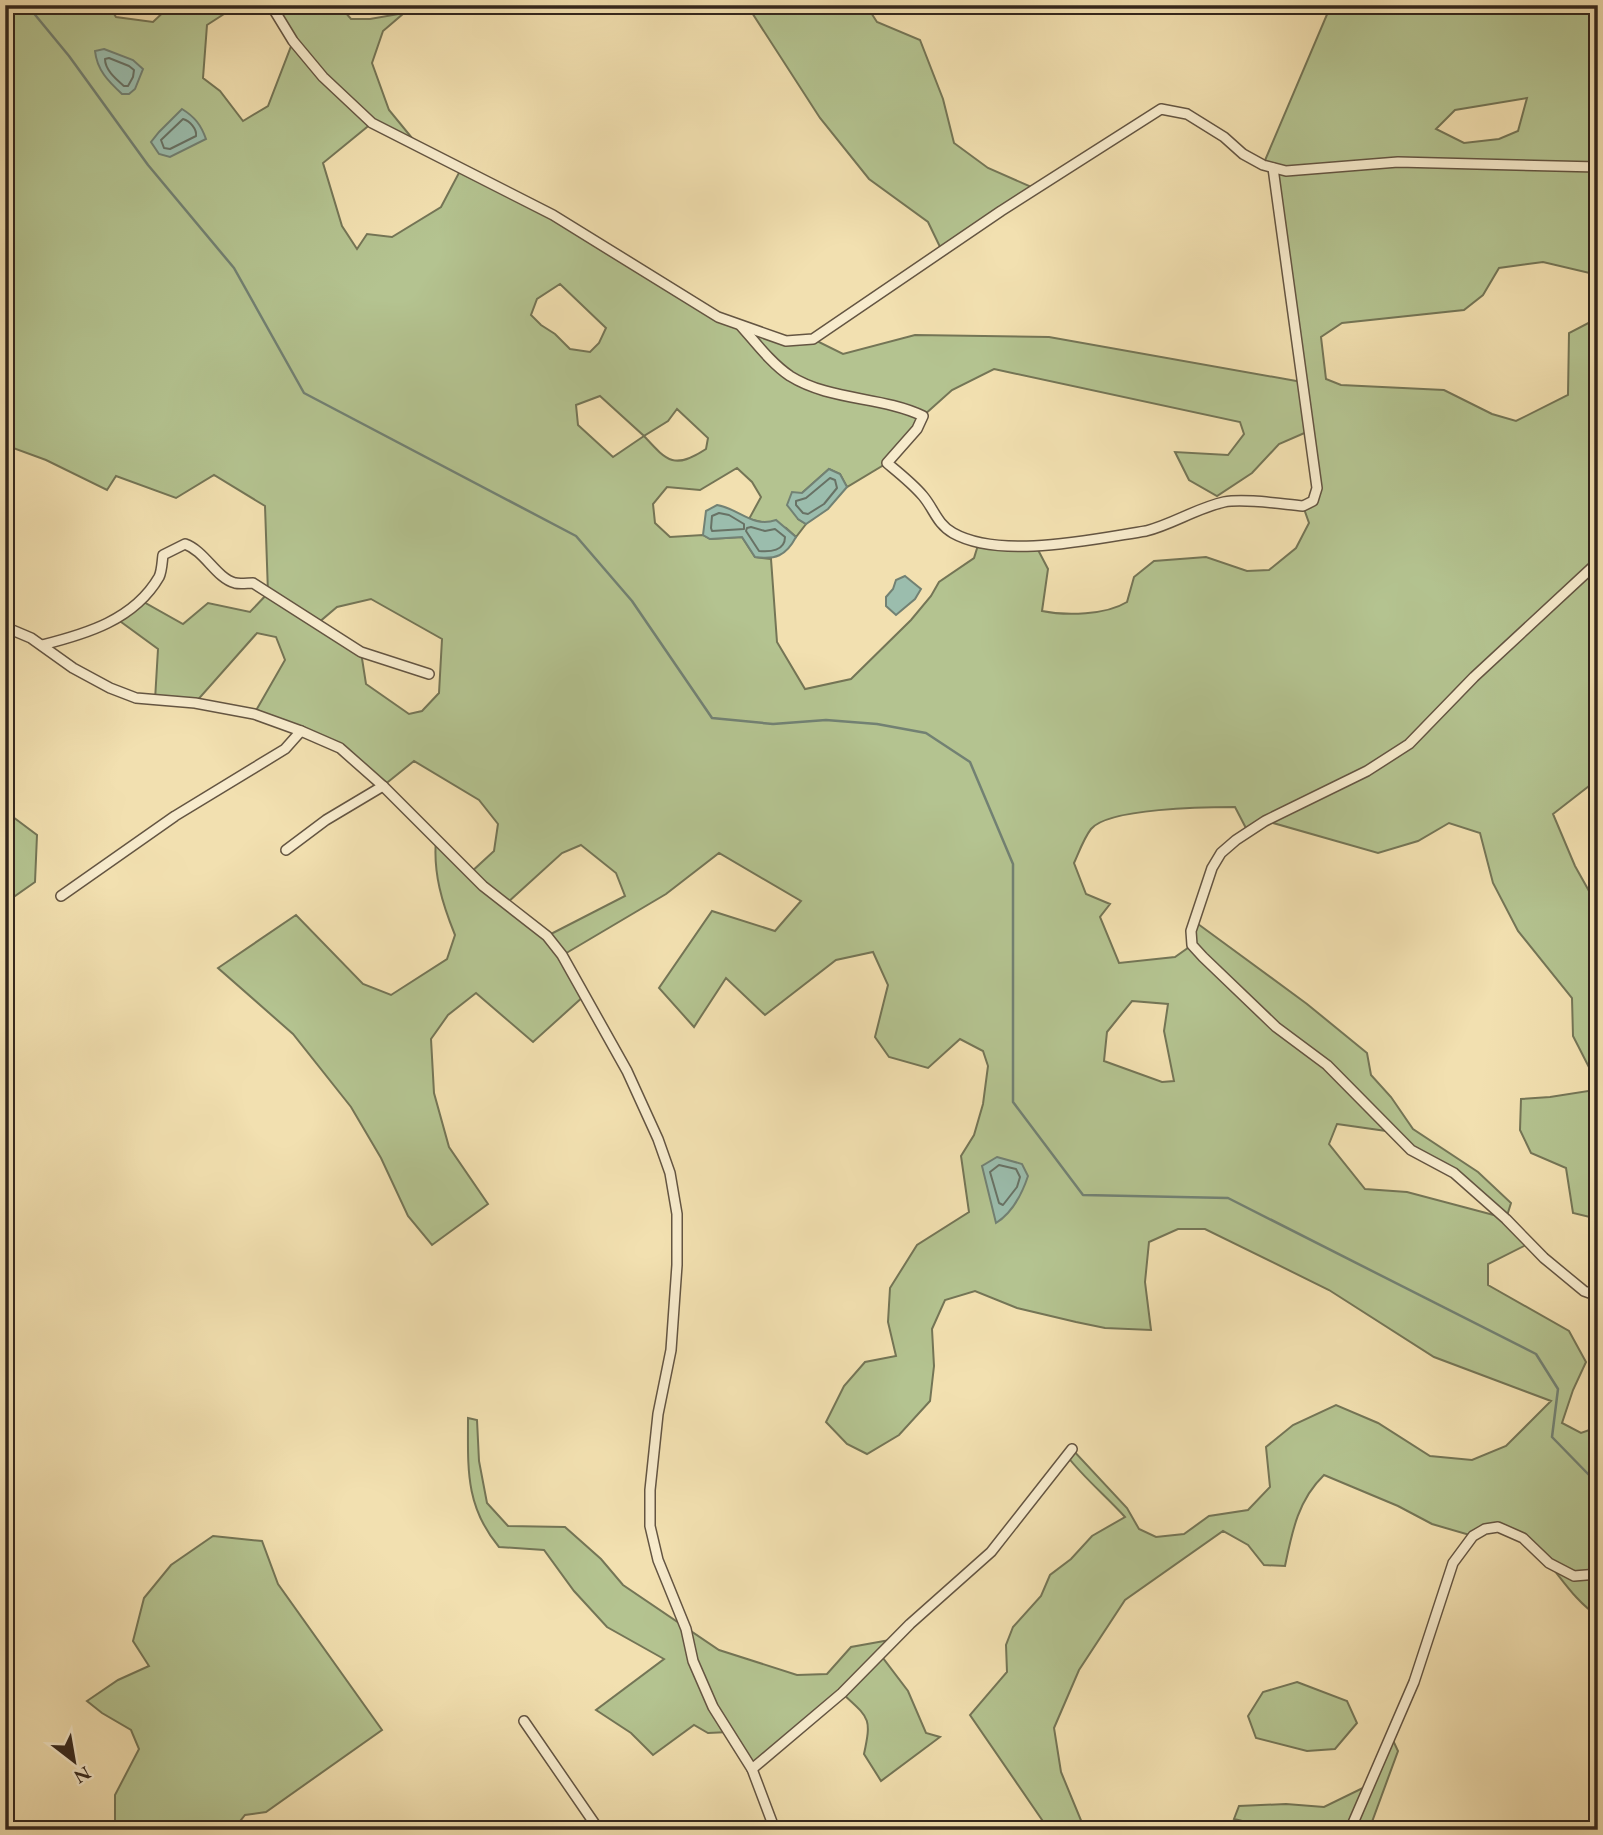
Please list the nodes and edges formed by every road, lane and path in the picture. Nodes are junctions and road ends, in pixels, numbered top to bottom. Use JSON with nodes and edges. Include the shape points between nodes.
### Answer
{"nodes":[{"id":1,"x":271,"y":5,"type":"edge"},
{"id":2,"x":1598,"y":167,"type":"edge"},
{"id":3,"x":1273,"y":168,"type":"junction"},
{"id":4,"x":740,"y":325,"type":"junction"},
{"id":5,"x":1598,"y":562,"type":"edge"},
{"id":6,"x":5,"y":627,"type":"edge"},
{"id":7,"x":42,"y":645,"type":"junction"},
{"id":8,"x":429,"y":674,"type":"dead end"},
{"id":9,"x":302,"y":731,"type":"junction"},
{"id":10,"x":383,"y":786,"type":"junction"},
{"id":11,"x":286,"y":850,"type":"dead end"},
{"id":12,"x":61,"y":896,"type":"dead end"},
{"id":13,"x":1598,"y":1296,"type":"edge"},
{"id":14,"x":1072,"y":1449,"type":"dead end"},
{"id":15,"x":1598,"y":1574,"type":"edge"},
{"id":16,"x":524,"y":1721,"type":"dead end"},
{"id":17,"x":752,"y":1769,"type":"junction"},
{"id":18,"x":599,"y":1830,"type":"edge"},
{"id":19,"x":775,"y":1830,"type":"edge"},
{"id":20,"x":1350,"y":1830,"type":"edge"}],
"edges":[{"from":1,"to":4,"type":"street","via":[[323,78],[372,123],[553,215],[718,317]]},
{"from":2,"to":3,"type":"street","via":[[1398,162],[1286,171]]},
{"from":3,"to":4,"type":"street","via":[[1243,154],[1188,114],[1161,108],[813,339],[786,341]]},
{"from":3,"to":4,"type":"street","via":[[1317,488],[1312,501],[1303,506],[1228,502],[1146,531],[1036,546],[979,542],[954,534],[937,521],[924,496],[887,463],[923,416],[907,408],[823,391],[790,375]]},
{"from":5,"to":13,"type":"street","via":[[1409,744],[1367,771],[1265,821],[1221,853],[1191,931],[1192,945],[1211,965],[1276,1027],[1327,1065],[1411,1150],[1454,1173],[1544,1258],[1584,1291]]},
{"from":6,"to":7,"type":"street"},
{"from":7,"to":8,"type":"street","via":[[82,635],[117,619],[160,575],[163,555],[185,544],[196,548],[234,583],[253,583],[361,652]]},
{"from":7,"to":9,"type":"street","via":[[73,668],[136,698],[254,714]]},
{"from":9,"to":10,"type":"street","via":[[340,748]]},
{"from":9,"to":12,"type":"street","via":[[285,749],[175,816]]},
{"from":10,"to":11,"type":"street"},
{"from":10,"to":17,"type":"street","via":[[483,887],[547,936],[562,955],[627,1071],[658,1139],[677,1214],[677,1265],[671,1350],[658,1414],[650,1526],[658,1560],[687,1629],[693,1661],[713,1707]]},
{"from":14,"to":17,"type":"street","via":[[991,1552]]},
{"from":15,"to":20,"type":"street","via":[[1574,1576],[1549,1563],[1523,1538],[1498,1527],[1474,1536],[1453,1563],[1414,1682]]},
{"from":16,"to":18,"type":"street"},
{"from":17,"to":19,"type":"street"}]}
